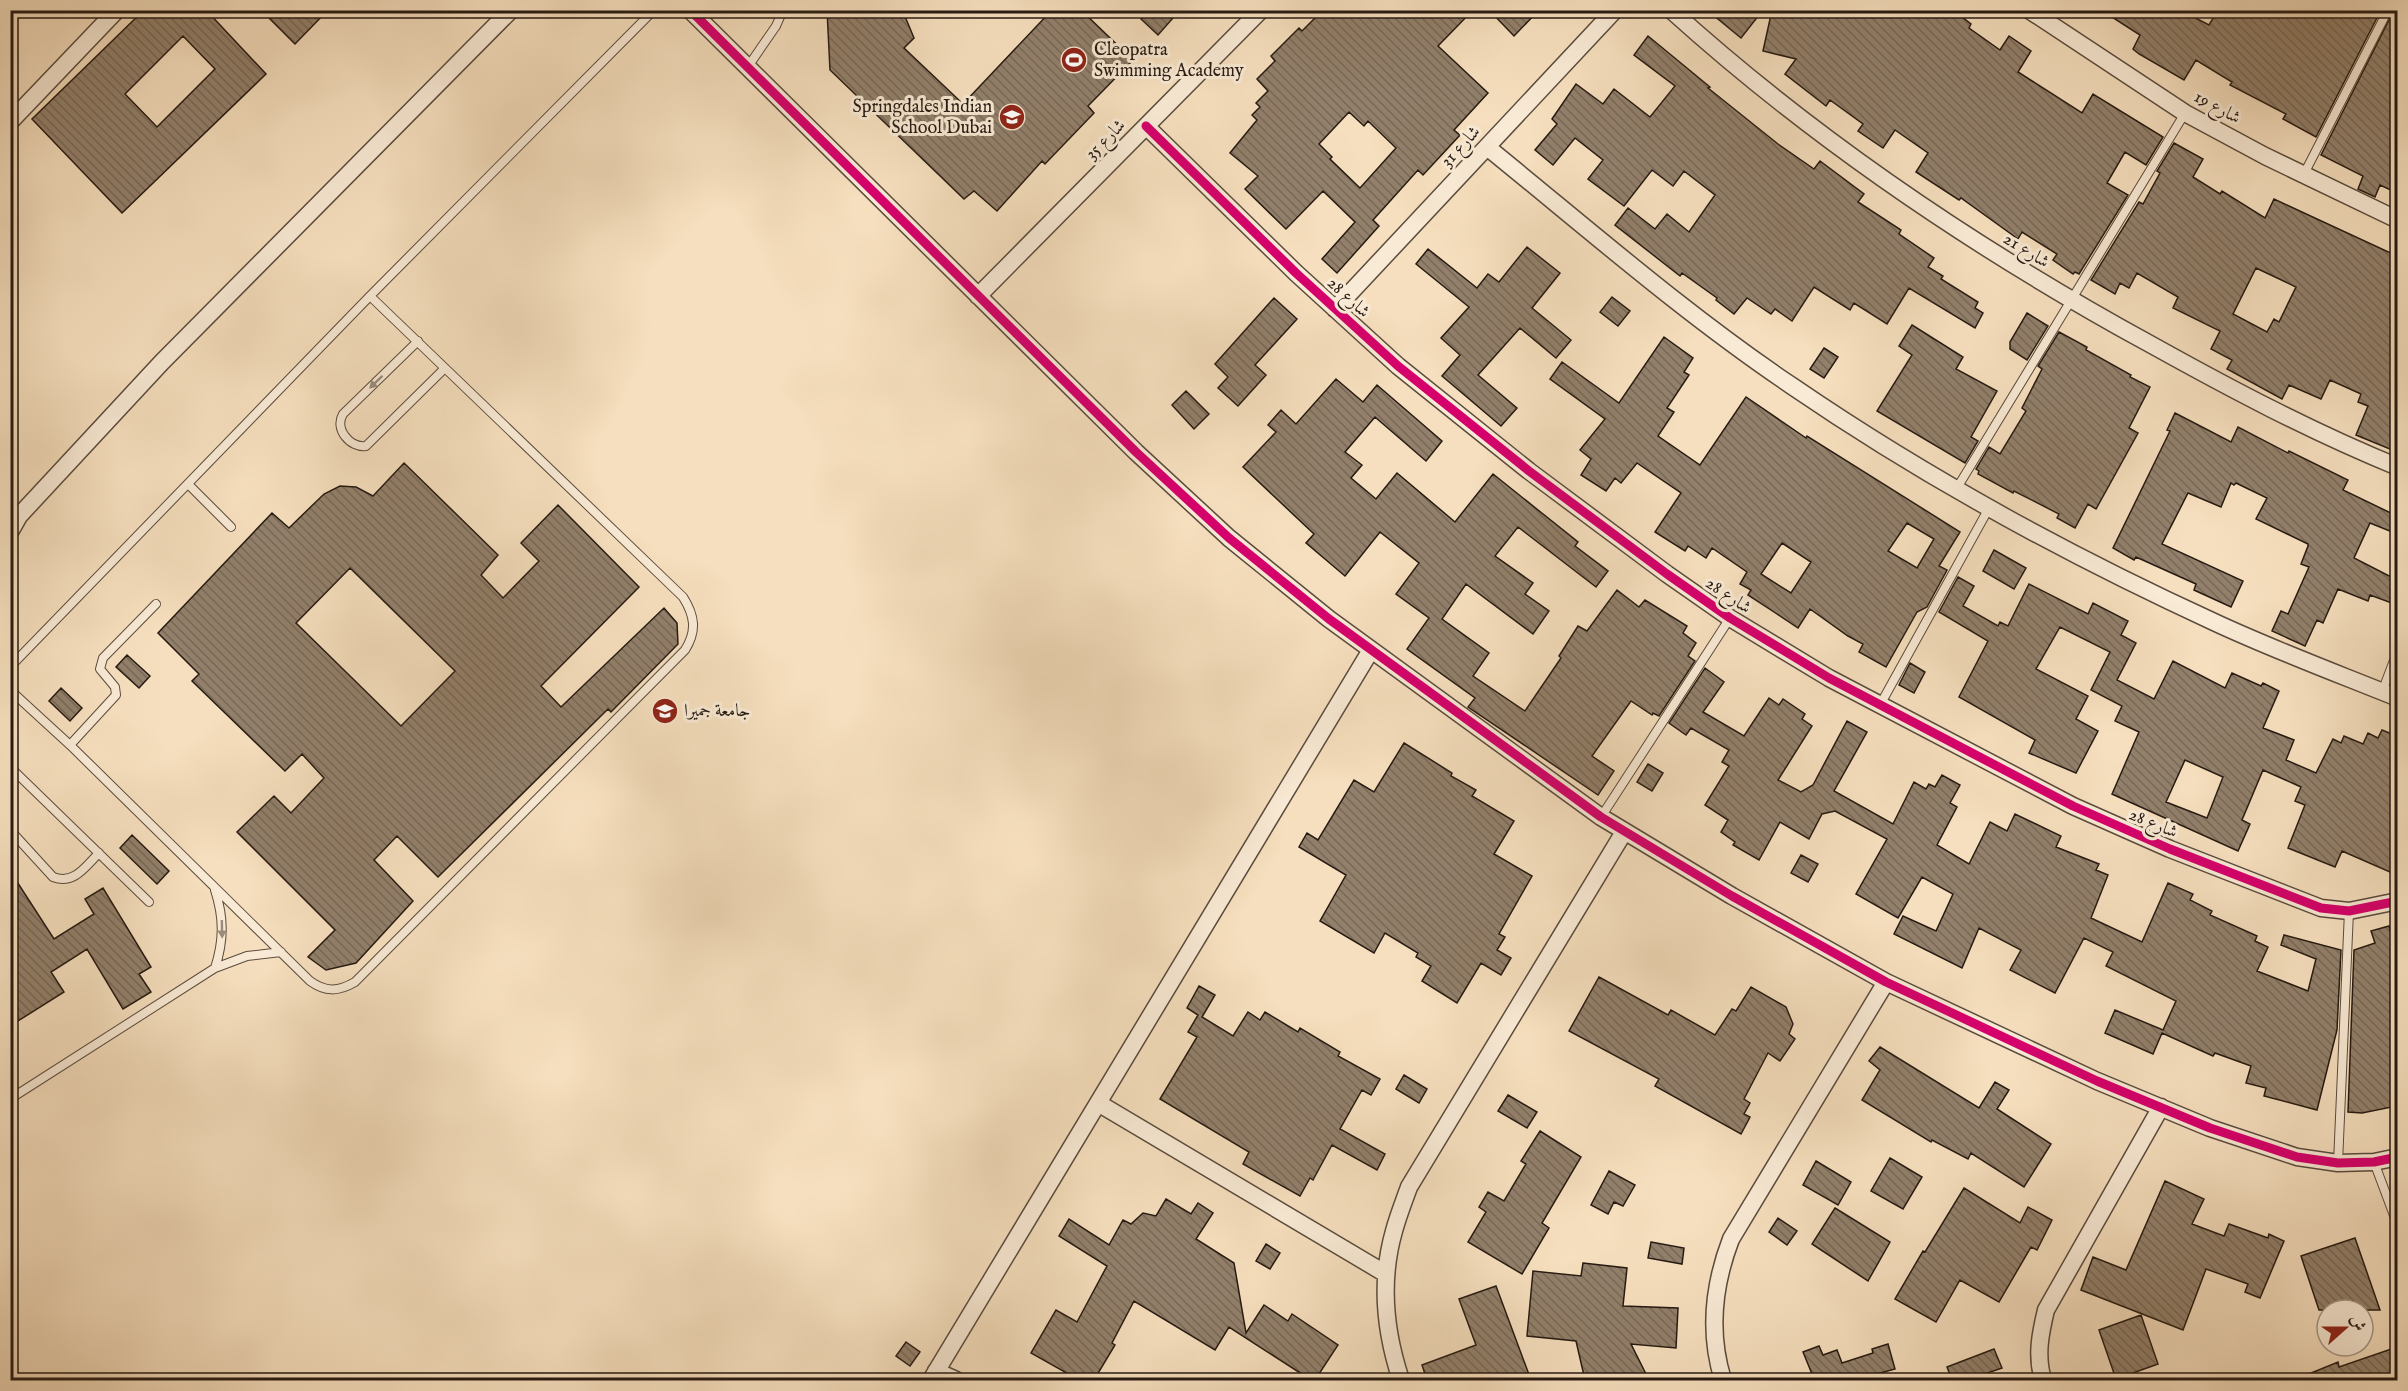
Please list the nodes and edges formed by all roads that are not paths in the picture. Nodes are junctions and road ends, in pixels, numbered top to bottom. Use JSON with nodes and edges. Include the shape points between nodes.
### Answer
{"nodes":[{"id":1,"x":117,"y":10,"type":"edge"},
{"id":2,"x":511,"y":10,"type":"edge"},
{"id":3,"x":654,"y":10,"type":"edge"},
{"id":4,"x":690,"y":10,"type":"edge"},
{"id":5,"x":1261,"y":10,"type":"edge"},
{"id":6,"x":1615,"y":10,"type":"edge"},
{"id":7,"x":1671,"y":10,"type":"edge"},
{"id":8,"x":2029,"y":10,"type":"edge"},
{"id":9,"x":2388,"y":10,"type":"edge"},
{"id":10,"x":780,"y":12,"type":"edge"},
{"id":11,"x":747,"y":68,"type":"junction"},
{"id":12,"x":2185,"y":113,"type":"junction"},
{"id":13,"x":10,"y":122,"type":"edge"},
{"id":14,"x":1146,"y":126,"type":"junction"},
{"id":15,"x":1487,"y":147,"type":"junction"},
{"id":16,"x":2304,"y":174,"type":"junction"},
{"id":17,"x":2397,"y":220,"type":"edge"},
{"id":18,"x":370,"y":296,"type":"junction"},
{"id":19,"x":978,"y":296,"type":"junction"},
{"id":20,"x":2071,"y":301,"type":"junction"},
{"id":21,"x":1335,"y":309,"type":"junction"},
{"id":22,"x":418,"y":341,"type":"junction"},
{"id":23,"x":446,"y":368,"type":"junction"},
{"id":24,"x":2397,"y":468,"type":"edge"},
{"id":25,"x":188,"y":484,"type":"junction"},
{"id":26,"x":1957,"y":489,"type":"junction"},
{"id":27,"x":1989,"y":508,"type":"junction"},
{"id":28,"x":15,"y":518,"type":"edge"},
{"id":29,"x":231,"y":528,"type":"dead end"},
{"id":30,"x":10,"y":532,"type":"edge"},
{"id":31,"x":156,"y":604,"type":"dead end"},
{"id":32,"x":1730,"y":618,"type":"junction"},
{"id":33,"x":1371,"y":650,"type":"junction"},
{"id":34,"x":2397,"y":650,"type":"edge"},
{"id":35,"x":10,"y":666,"type":"edge"},
{"id":36,"x":10,"y":690,"type":"edge"},
{"id":37,"x":2390,"y":695,"type":"edge"},
{"id":38,"x":1880,"y":705,"type":"junction"},
{"id":39,"x":70,"y":745,"type":"junction"},
{"id":40,"x":10,"y":766,"type":"edge"},
{"id":41,"x":1601,"y":817,"type":"junction"},
{"id":42,"x":10,"y":830,"type":"edge"},
{"id":43,"x":1624,"y":832,"type":"junction"},
{"id":44,"x":99,"y":853,"type":"junction"},
{"id":45,"x":215,"y":889,"type":"junction"},
{"id":46,"x":2397,"y":901,"type":"edge"},
{"id":47,"x":149,"y":902,"type":"dead end"},
{"id":48,"x":2349,"y":911,"type":"junction"},
{"id":49,"x":280,"y":952,"type":"junction"},
{"id":50,"x":215,"y":968,"type":"junction"},
{"id":51,"x":1886,"y":982,"type":"junction"},
{"id":52,"x":10,"y":1099,"type":"edge"},
{"id":53,"x":1098,"y":1103,"type":"junction"},
{"id":54,"x":2161,"y":1107,"type":"junction"},
{"id":55,"x":2397,"y":1157,"type":"edge"},
{"id":56,"x":2374,"y":1161,"type":"junction"},
{"id":57,"x":2338,"y":1163,"type":"junction"},
{"id":58,"x":2397,"y":1227,"type":"edge"},
{"id":59,"x":1386,"y":1274,"type":"junction"},
{"id":60,"x":934,"y":1376,"type":"edge"},
{"id":61,"x":956,"y":1380,"type":"edge"},
{"id":62,"x":1401,"y":1380,"type":"edge"},
{"id":63,"x":1723,"y":1380,"type":"edge"},
{"id":64,"x":2043,"y":1380,"type":"edge"}],
"edges":[{"from":1,"to":13,"type":"street"},
{"from":2,"to":28,"type":"street","via":[[162,362]]},
{"from":3,"to":18,"type":"lane"},
{"from":4,"to":11,"type":"street"},
{"from":5,"to":14,"type":"street","name":"شارع 35"},
{"from":6,"to":15,"type":"street","name":"شارع 31"},
{"from":7,"to":20,"type":"street","name":"شارع 21","via":[[1788,111],[1887,184]]},
{"from":8,"to":12,"type":"street","name":"شارع 19"},
{"from":9,"to":16,"type":"lane"},
{"from":10,"to":11,"type":"lane"},
{"from":11,"to":19,"type":"street"},
{"from":12,"to":16,"type":"street","name":"شارع 19"},
{"from":12,"to":20,"type":"lane"},
{"from":14,"to":19,"type":"street","name":"شارع 35"},
{"from":14,"to":21,"type":"street","name":"شارع 28"},
{"from":15,"to":21,"type":"street","name":"شارع 31"},
{"from":15,"to":26,"type":"street","via":[[1732,343],[1792,386]]},
{"from":16,"to":17,"type":"street","name":"شارع 19"},
{"from":18,"to":22,"type":"lane"},
{"from":18,"to":25,"type":"lane"},
{"from":19,"to":33,"type":"street","via":[[1182,496],[1278,579]]},
{"from":20,"to":24,"type":"street","name":"شارع 21","via":[[2258,403]]},
{"from":20,"to":26,"type":"lane"},
{"from":21,"to":32,"type":"street","name":"شارع 28","via":[[1398,366],[1519,464]]},
{"from":22,"to":23,"type":"lane"},
{"from":22,"to":23,"type":"lane","one_way":true,"via":[[343,414],[341,432],[355,445],[366,446]]},
{"from":23,"to":49,"type":"lane","via":[[683,597],[691,609],[692,638],[685,650],[355,982],[344,988],[320,988]]},
{"from":25,"to":29,"type":"lane"},
{"from":25,"to":35,"type":"lane"},
{"from":26,"to":27,"type":"street"},
{"from":27,"to":37,"type":"street","via":[[2139,587],[2284,653]]},
{"from":27,"to":38,"type":"lane"},
{"from":28,"to":30,"type":"street"},
{"from":31,"to":39,"type":"lane","via":[[103,658],[100,669],[115,687],[116,695]]},
{"from":32,"to":38,"type":"street","name":"شارع 28"},
{"from":32,"to":41,"type":"lane"},
{"from":33,"to":41,"type":"street"},
{"from":33,"to":53,"type":"street"},
{"from":34,"to":37,"type":"lane"},
{"from":36,"to":39,"type":"lane"},
{"from":38,"to":48,"type":"street","name":"شارع 28","via":[[2120,828],[2321,908]]},
{"from":39,"to":45,"type":"lane"},
{"from":40,"to":44,"type":"lane"},
{"from":41,"to":43,"type":"street"},
{"from":42,"to":44,"type":"lane","via":[[53,877],[61,880],[78,874]]},
{"from":43,"to":51,"type":"street"},
{"from":43,"to":59,"type":"street","via":[[1409,1187],[1393,1231]]},
{"from":44,"to":47,"type":"lane"},
{"from":45,"to":49,"type":"lane"},
{"from":45,"to":50,"type":"lane","one_way":true,"via":[[223,929],[222,949]]},
{"from":46,"to":48,"type":"street","name":"شارع 28"},
{"from":48,"to":57,"type":"lane"},
{"from":49,"to":50,"type":"lane","via":[[247,956]]},
{"from":50,"to":52,"type":"lane"},
{"from":51,"to":54,"type":"street"},
{"from":51,"to":63,"type":"street","via":[[1731,1239],[1722,1263],[1713,1313]]},
{"from":53,"to":59,"type":"street"},
{"from":53,"to":60,"type":"street"},
{"from":54,"to":57,"type":"street","via":[[2297,1157]]},
{"from":54,"to":64,"type":"street","via":[[2046,1310],[2039,1338]]},
{"from":55,"to":56,"type":"street"},
{"from":56,"to":57,"type":"street"},
{"from":56,"to":58,"type":"lane"},
{"from":59,"to":62,"type":"street","via":[[1386,1315]]},
{"from":60,"to":61,"type":"street"}]}
